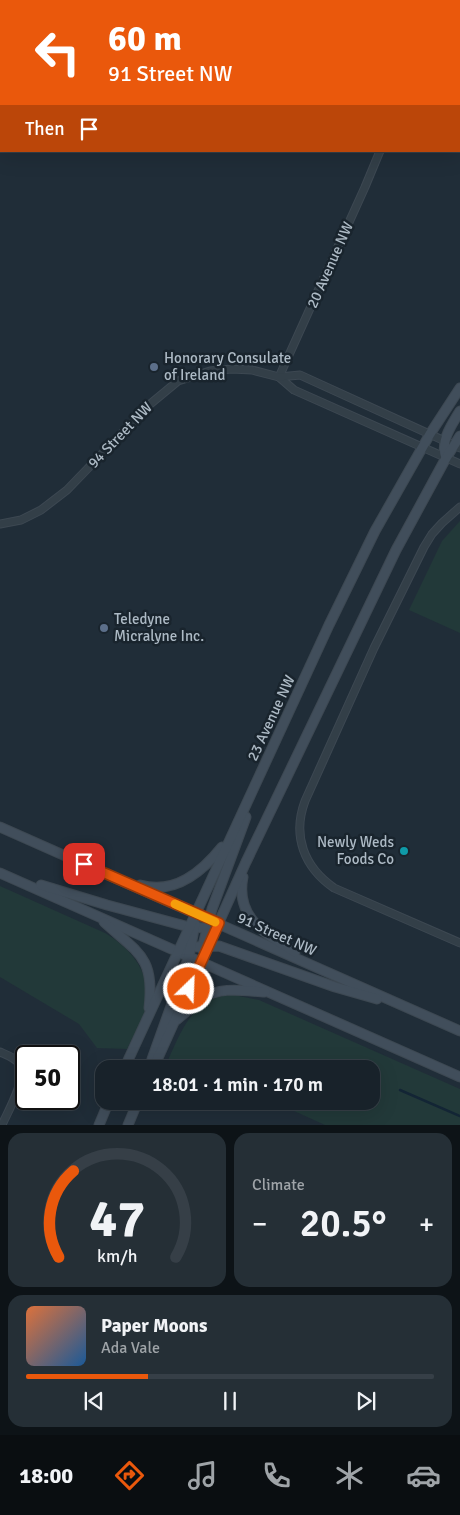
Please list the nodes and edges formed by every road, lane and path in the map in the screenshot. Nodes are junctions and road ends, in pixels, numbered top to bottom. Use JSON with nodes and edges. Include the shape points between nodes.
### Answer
{"nodes":[{"id":1,"x":380,"y":152,"type":"edge"},
{"id":2,"x":280,"y":377,"type":"junction"},
{"id":3,"x":460,"y":388,"type":"edge"},
{"id":4,"x":460,"y":411,"type":"edge"},
{"id":5,"x":460,"y":436,"type":"edge"},
{"id":6,"x":437,"y":437,"type":"junction"},
{"id":7,"x":457,"y":447,"type":"edge"},
{"id":8,"x":426,"y":449,"type":"junction"},
{"id":9,"x":446,"y":458,"type":"junction"},
{"id":10,"x":460,"y":464,"type":"edge"},
{"id":11,"x":460,"y":507,"type":"edge"},
{"id":12,"x":0,"y":524,"type":"edge"},
{"id":13,"x":267,"y":758,"type":"junction"},
{"id":14,"x":0,"y":827,"type":"edge"},
{"id":15,"x":232,"y":835,"type":"junction"},
{"id":16,"x":246,"y":862,"type":"junction"},
{"id":17,"x":0,"y":872,"type":"edge"},
{"id":18,"x":118,"y":879,"type":"junction"},
{"id":19,"x":196,"y":913,"type":"junction"},
{"id":20,"x":98,"y":916,"type":"junction"},
{"id":21,"x":208,"y":923,"type":"junction"},
{"id":22,"x":219,"y":923,"type":"junction"},
{"id":23,"x":192,"y":928,"type":"junction"},
{"id":24,"x":460,"y":943,"type":"edge"},
{"id":25,"x":205,"y":946,"type":"junction"},
{"id":26,"x":179,"y":951,"type":"junction"},
{"id":27,"x":190,"y":951,"type":"junction"},
{"id":28,"x":202,"y":962,"type":"junction"},
{"id":29,"x":322,"y":970,"type":"junction"},
{"id":30,"x":272,"y":992,"type":"junction"},
{"id":31,"x":408,"y":1008,"type":"junction"},
{"id":32,"x":148,"y":1016,"type":"junction"},
{"id":33,"x":175,"y":1021,"type":"junction"},
{"id":34,"x":460,"y":1031,"type":"edge"},
{"id":35,"x":0,"y":1052,"type":"edge"},
{"id":36,"x":128,"y":1060,"type":"edge"},
{"id":37,"x":151,"y":1060,"type":"edge"},
{"id":38,"x":157,"y":1060,"type":"edge"},
{"id":39,"x":460,"y":1076,"type":"edge"},
{"id":40,"x":105,"y":1110,"type":"edge"},
{"id":41,"x":134,"y":1110,"type":"edge"},
{"id":42,"x":129,"y":1122,"type":"edge"},
{"id":43,"x":2,"y":1125,"type":"edge"},
{"id":44,"x":98,"y":1125,"type":"edge"}],
"edges":[{"from":1,"to":2,"type":"street","name":"20 Avenue NW"},
{"from":2,"to":6,"type":"street","name":"94 Street NW","via":[[300,375]]},
{"from":2,"to":8,"type":"street","name":"94 Street NW","via":[[294,390]]},
{"from":2,"to":12,"type":"street","name":"94 Street NW","via":[[232,369],[210,371],[178,381],[148,405],[67,490],[21,520]]},
{"from":3,"to":6,"type":"main road","name":"23 Avenue NW"},
{"from":4,"to":6,"type":"main road","via":[[450,428]]},
{"from":5,"to":7,"type":"main road"},
{"from":6,"to":7,"type":"street","name":"94 Street NW"},
{"from":6,"to":8,"type":"main road","name":"23 Avenue NW"},
{"from":6,"to":9,"type":"main road"},
{"from":7,"to":9,"type":"main road"},
{"from":8,"to":9,"type":"street","name":"94 Street NW"},
{"from":8,"to":13,"type":"main road","name":"23 Avenue NW","via":[[375,531]]},
{"from":9,"to":10,"type":"street","name":"94 Street NW"},
{"from":9,"to":16,"type":"main road","via":[[396,550]]},
{"from":11,"to":24,"type":"street","via":[[432,534],[424,547],[374,648],[305,802],[299,827],[308,861],[319,877],[334,888]]},
{"from":13,"to":15,"type":"main road","name":"23 Avenue NW"},
{"from":13,"to":21,"type":"main road"},
{"from":14,"to":18,"type":"main road","name":"91 Street NW"},
{"from":15,"to":18,"type":"main road","via":[[209,863],[176,885],[150,887]]},
{"from":15,"to":19,"type":"main road","name":"23 Avenue NW"},
{"from":16,"to":22,"type":"main road"},
{"from":16,"to":29,"type":"main road","via":[[241,887],[243,902],[258,927]]},
{"from":17,"to":20,"type":"main road"},
{"from":17,"to":23,"type":"main road"},
{"from":18,"to":19,"type":"main road","name":"91 Street NW"},
{"from":19,"to":21,"type":"main road","name":"91 Street NW"},
{"from":19,"to":23,"type":"main road","name":"23 Avenue NW"},
{"from":20,"to":26,"type":"main road"},
{"from":20,"to":32,"type":"main road","via":[[134,947],[147,967],[151,981]]},
{"from":21,"to":22,"type":"main road","name":"91 Street NW"},
{"from":21,"to":23,"type":"main road"},
{"from":21,"to":25,"type":"main road"},
{"from":22,"to":25,"type":"main road"},
{"from":22,"to":29,"type":"main road","name":"91 Street NW"},
{"from":23,"to":26,"type":"main road","name":"23 Avenue NW"},
{"from":23,"to":27,"type":"main road"},
{"from":25,"to":27,"type":"main road"},
{"from":25,"to":28,"type":"main road"},
{"from":25,"to":31,"type":"main road","via":[[226,948],[335,987]]},
{"from":26,"to":27,"type":"main road"},
{"from":26,"to":32,"type":"main road","name":"23 Avenue NW"},
{"from":27,"to":28,"type":"main road"},
{"from":27,"to":37,"type":"main road"},
{"from":28,"to":30,"type":"main road"},
{"from":28,"to":33,"type":"main road"},
{"from":29,"to":31,"type":"main road","name":"91 Street NW"},
{"from":30,"to":33,"type":"main road","via":[[219,991],[203,998]]},
{"from":30,"to":39,"type":"main road"},
{"from":31,"to":34,"type":"main road","name":"91 Street NW"},
{"from":32,"to":36,"type":"main road","name":"23 Avenue NW"},
{"from":33,"to":38,"type":"main road"},
{"from":35,"to":43,"type":"street","via":[[22,1067],[21,1081]]},
{"from":40,"to":44,"type":"main road"},
{"from":41,"to":42,"type":"main road"}]}
